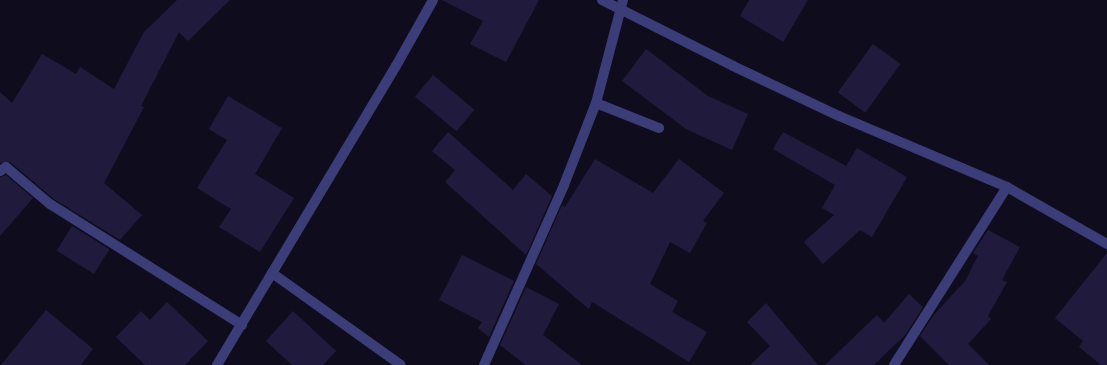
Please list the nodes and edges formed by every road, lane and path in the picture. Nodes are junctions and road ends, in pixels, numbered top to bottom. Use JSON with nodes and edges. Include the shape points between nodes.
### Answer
{"nodes":[{"id":1,"x":433,"y":0,"type":"edge"},
{"id":2,"x":602,"y":0,"type":"edge"},
{"id":3,"x":622,"y":4,"type":"edge"},
{"id":4,"x":596,"y":103,"type":"junction"},
{"id":5,"x":660,"y":128,"type":"dead end"},
{"id":6,"x":0,"y":171,"type":"edge"},
{"id":7,"x":1007,"y":187,"type":"junction"},
{"id":8,"x":1107,"y":244,"type":"edge"},
{"id":9,"x":272,"y":273,"type":"junction"},
{"id":10,"x":242,"y":324,"type":"junction"},
{"id":11,"x":217,"y":365,"type":"edge"},
{"id":12,"x":401,"y":365,"type":"edge"},
{"id":13,"x":484,"y":365,"type":"edge"},
{"id":14,"x":894,"y":365,"type":"edge"}],
"edges":[{"from":1,"to":9,"type":"street"},
{"from":2,"to":3,"type":"street"},
{"from":3,"to":4,"type":"street"},
{"from":3,"to":7,"type":"street","via":[[732,66]]},
{"from":4,"to":5,"type":"street"},
{"from":4,"to":13,"type":"street","via":[[564,185]]},
{"from":6,"to":10,"type":"street","via":[[6,168],[50,204]]},
{"from":7,"to":8,"type":"street"},
{"from":7,"to":14,"type":"street"},
{"from":9,"to":10,"type":"street"},
{"from":9,"to":12,"type":"street"},
{"from":10,"to":11,"type":"street"}]}
